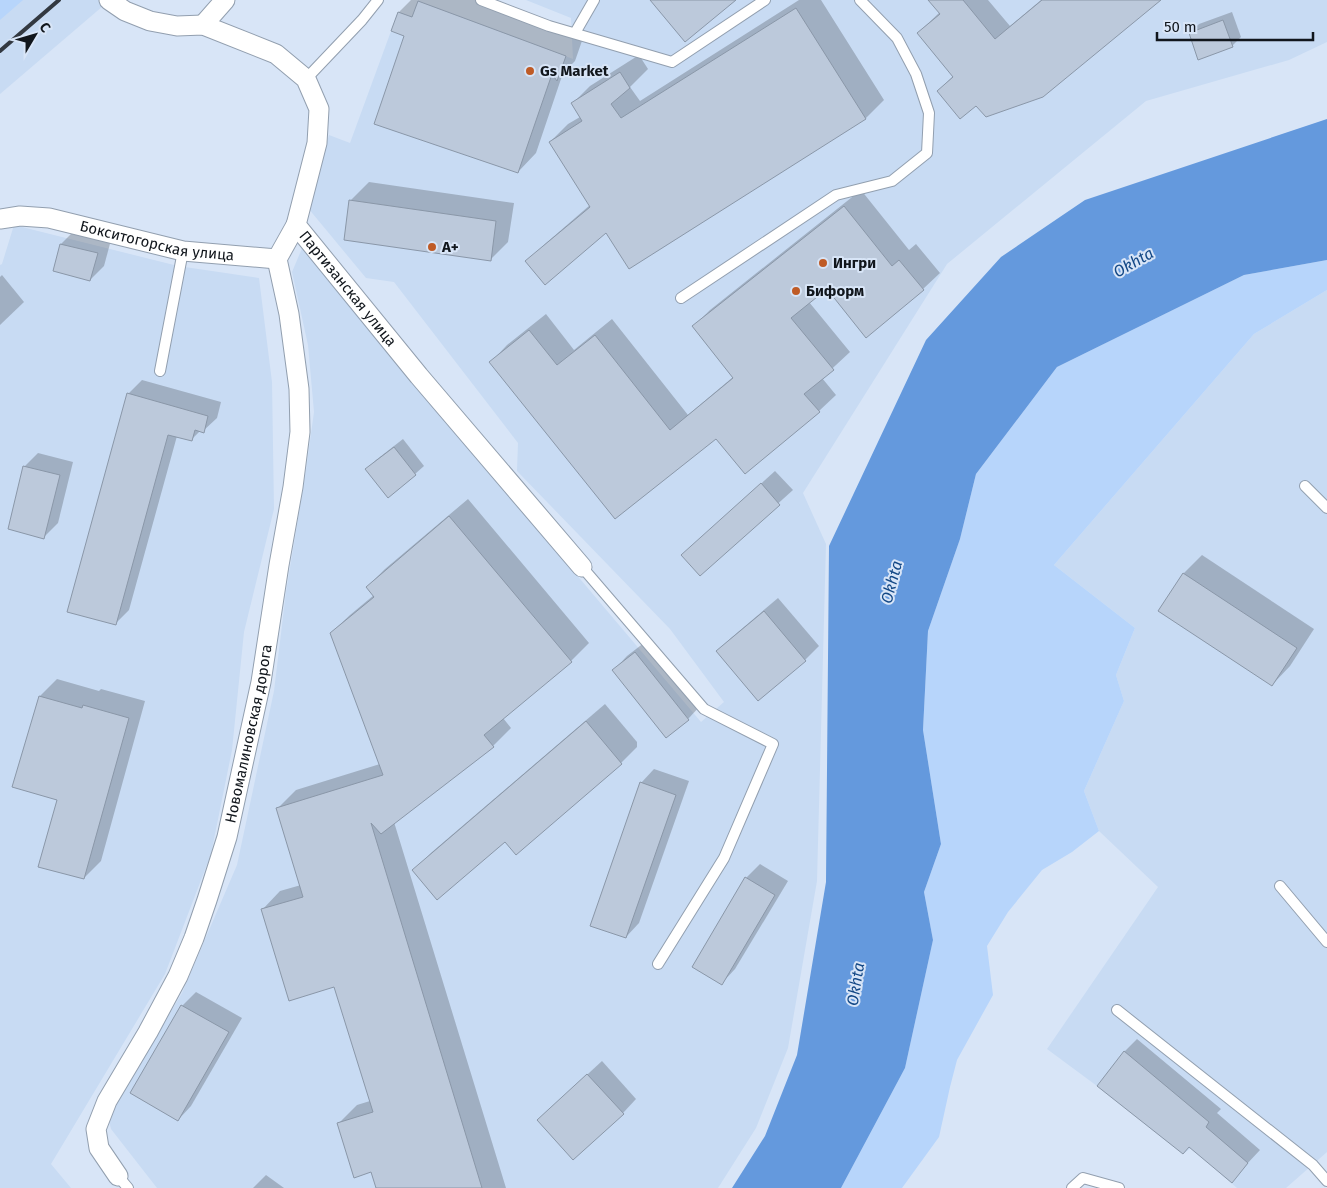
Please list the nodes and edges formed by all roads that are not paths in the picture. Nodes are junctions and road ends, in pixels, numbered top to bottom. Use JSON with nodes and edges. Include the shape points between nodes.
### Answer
{"nodes":[{"id":1,"x":109,"y":0,"type":"edge"},
{"id":2,"x":225,"y":0,"type":"edge"},
{"id":3,"x":378,"y":0,"type":"edge"},
{"id":4,"x":481,"y":0,"type":"edge"},
{"id":5,"x":594,"y":0,"type":"edge"},
{"id":6,"x":765,"y":0,"type":"edge"},
{"id":7,"x":860,"y":0,"type":"edge"},
{"id":8,"x":203,"y":24,"type":"junction"},
{"id":9,"x":575,"y":33,"type":"junction"},
{"id":10,"x":306,"y":79,"type":"junction"},
{"id":11,"x":0,"y":219,"type":"edge"},
{"id":12,"x":296,"y":225,"type":"junction"},
{"id":13,"x":183,"y":251,"type":"junction"},
{"id":14,"x":277,"y":259,"type":"junction"},
{"id":15,"x":681,"y":298,"type":"dead end"},
{"id":16,"x":160,"y":371,"type":"dead end"},
{"id":17,"x":1305,"y":486,"type":"dead end"},
{"id":18,"x":1327,"y":508,"type":"edge"},
{"id":19,"x":582,"y":567,"type":"joint"},
{"id":20,"x":1280,"y":886,"type":"dead end"},
{"id":21,"x":1327,"y":942,"type":"edge"},
{"id":22,"x":658,"y":964,"type":"dead end"},
{"id":23,"x":1117,"y":1010,"type":"dead end"},
{"id":24,"x":1327,"y":1181,"type":"edge"},
{"id":25,"x":123,"y":1182,"type":"edge"},
{"id":26,"x":1072,"y":1188,"type":"edge"},
{"id":27,"x":1119,"y":1188,"type":"edge"}],
"edges":[{"from":1,"to":8,"type":"street","name":"Партизанская улица","via":[[150,21],[177,26]]},
{"from":2,"to":8,"type":"street"},
{"from":3,"to":10,"type":"lane"},
{"from":4,"to":9,"type":"lane"},
{"from":5,"to":9,"type":"lane"},
{"from":6,"to":9,"type":"lane","via":[[672,62]]},
{"from":7,"to":15,"type":"lane","via":[[897,38],[916,74],[929,113],[927,153],[892,181],[836,195]]},
{"from":8,"to":10,"type":"street","name":"Партизанская улица","via":[[276,54]]},
{"from":10,"to":12,"type":"street","name":"Партизанская улица","via":[[319,109],[317,142]]},
{"from":11,"to":13,"type":"street","name":"Бокситогорская улица","via":[[20,216],[49,218]]},
{"from":12,"to":14,"type":"street"},
{"from":12,"to":19,"type":"street","name":"Партизанская улица","via":[[419,376]]},
{"from":13,"to":14,"type":"street","name":"Бокситогорская улица"},
{"from":13,"to":16,"type":"lane"},
{"from":14,"to":25,"type":"street","name":"Новомалиновская дорога","via":[[289,314],[299,388],[300,432],[261,682],[226,837],[194,938],[178,976],[106,1101],[96,1129],[98,1148]]},
{"from":17,"to":18,"type":"lane"},
{"from":19,"to":22,"type":"lane","via":[[704,709],[773,744],[724,858]]},
{"from":20,"to":21,"type":"lane"},
{"from":23,"to":24,"type":"lane","via":[[1313,1165]]},
{"from":26,"to":27,"type":"lane","via":[[1083,1178]]}]}
